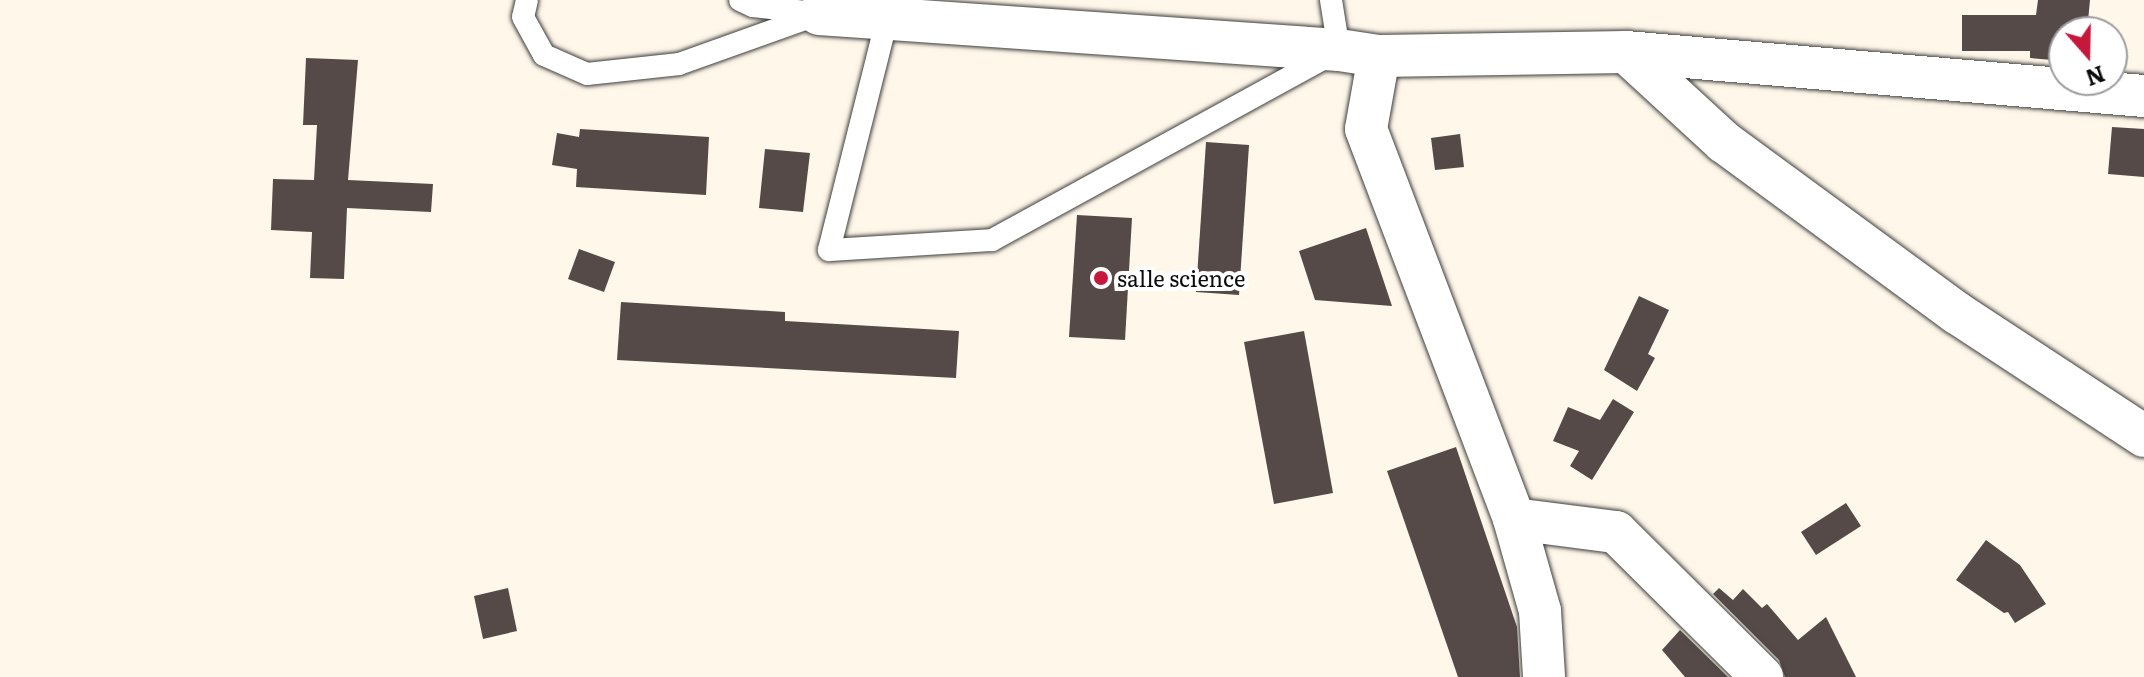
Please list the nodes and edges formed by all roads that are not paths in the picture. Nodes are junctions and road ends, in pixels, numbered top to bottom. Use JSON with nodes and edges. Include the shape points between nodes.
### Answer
{"nodes":[{"id":1,"x":527,"y":0,"type":"edge"},
{"id":2,"x":740,"y":0,"type":"edge"},
{"id":3,"x":1331,"y":0,"type":"edge"},
{"id":4,"x":819,"y":14,"type":"junction"},
{"id":5,"x":887,"y":19,"type":"junction"},
{"id":6,"x":1626,"y":52,"type":"junction"},
{"id":7,"x":1359,"y":53,"type":"junction"},
{"id":8,"x":2144,"y":96,"type":"edge"},
{"id":9,"x":2144,"y":436,"type":"edge"},
{"id":10,"x":1514,"y":519,"type":"junction"},
{"id":11,"x":1544,"y":677,"type":"edge"},
{"id":12,"x":1762,"y":677,"type":"edge"}],
"edges":[{"from":1,"to":4,"type":"lane","via":[[523,17],[544,55],[587,74],[679,64]]},
{"from":2,"to":4,"type":"lane"},
{"from":3,"to":7,"type":"lane"},
{"from":4,"to":5,"type":"street"},
{"from":5,"to":7,"type":"street"},
{"from":5,"to":7,"type":"lane","via":[[829,250],[992,240]]},
{"from":6,"to":7,"type":"street"},
{"from":6,"to":8,"type":"street"},
{"from":6,"to":9,"type":"street","via":[[1724,142],[1957,313]]},
{"from":7,"to":10,"type":"street","via":[[1366,129]]},
{"from":10,"to":11,"type":"street","via":[[1540,611]]},
{"from":10,"to":12,"type":"street","via":[[1616,532]]}]}
